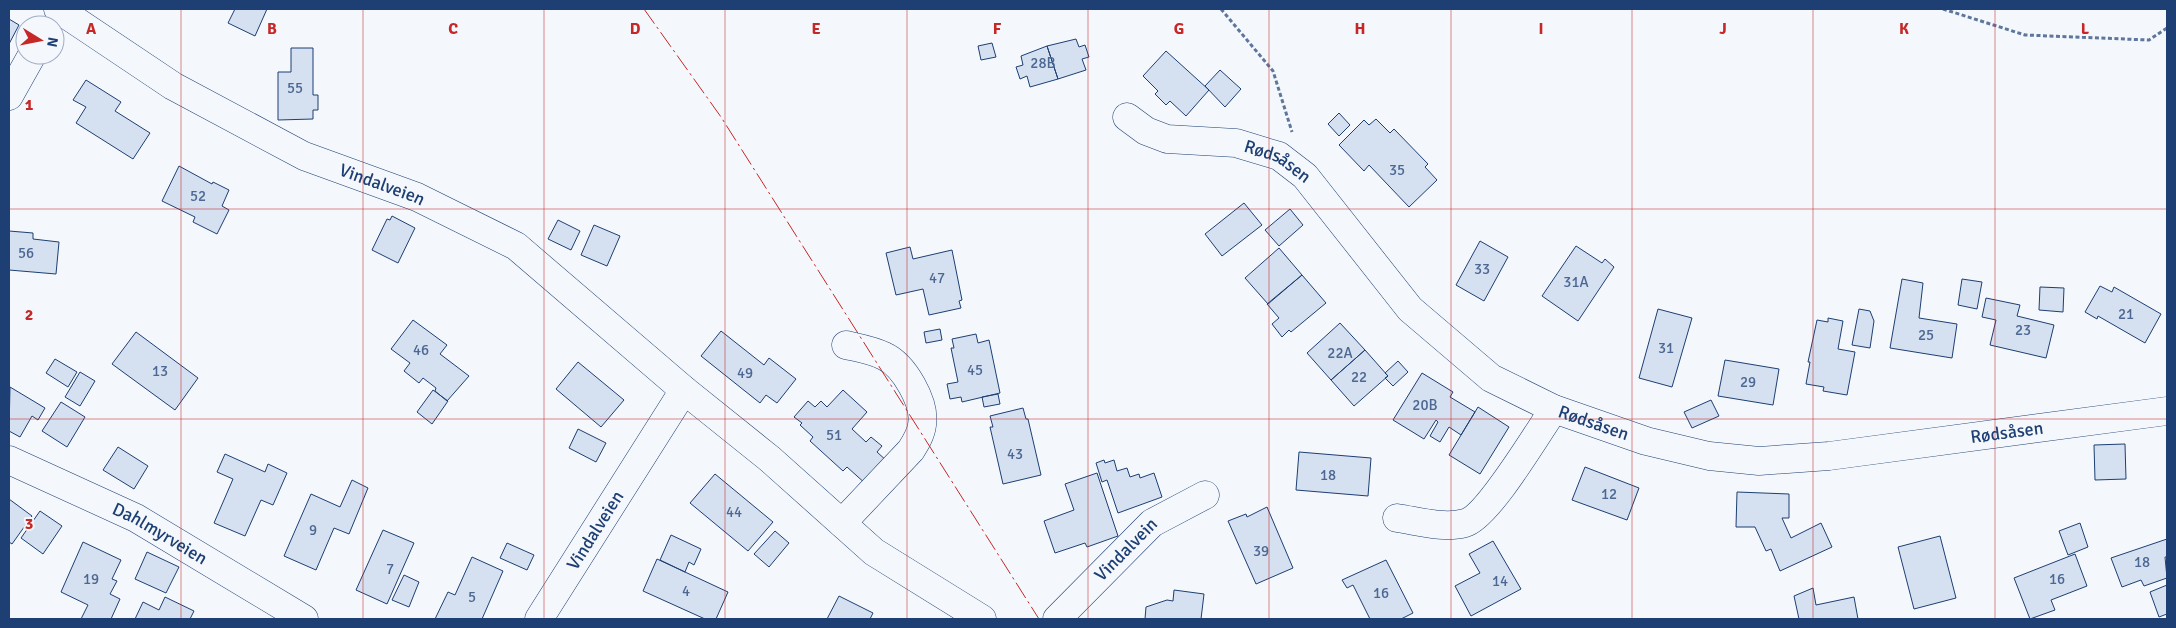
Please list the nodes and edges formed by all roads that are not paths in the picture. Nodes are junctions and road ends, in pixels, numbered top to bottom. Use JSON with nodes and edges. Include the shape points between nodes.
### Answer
{"nodes":[{"id":1,"x":55,"y":15,"type":"edge"},
{"id":2,"x":26,"y":65,"type":"edge"},
{"id":3,"x":9,"y":96,"type":"edge"},
{"id":4,"x":1127,"y":116,"type":"dead end"},
{"id":5,"x":846,"y":345,"type":"dead end"},
{"id":6,"x":684,"y":390,"type":"junction"},
{"id":7,"x":1554,"y":409,"type":"junction"},
{"id":8,"x":2167,"y":411,"type":"edge"},
{"id":9,"x":9,"y":460,"type":"edge"},
{"id":10,"x":1205,"y":495,"type":"dead end"},
{"id":11,"x":1397,"y":518,"type":"dead end"},
{"id":12,"x":842,"y":524,"type":"junction"},
{"id":13,"x":304,"y":619,"type":"edge"},
{"id":14,"x":539,"y":619,"type":"edge"},
{"id":15,"x":982,"y":619,"type":"edge"},
{"id":16,"x":1057,"y":619,"type":"edge"}],
"edges":[{"from":1,"to":6,"type":"street","name":"Vindalveien","via":[[58,9],[172,86],[304,156],[417,197],[516,246]]},
{"from":2,"to":3,"type":"street"},
{"from":4,"to":7,"type":"street","name":"Rødsåsen","via":[[1146,131],[1167,139],[1236,143],[1279,156],[1305,176],[1410,309],[1491,378]]},
{"from":5,"to":12,"type":"street","via":[[873,351],[902,370],[923,415],[918,439],[911,450]]},
{"from":6,"to":12,"type":"street","name":"Vindalveien","via":[[770,459]]},
{"from":6,"to":14,"type":"street","name":"Vindalveien"},
{"from":7,"to":8,"type":"street","name":"Rødsåsen","via":[[1646,441],[1709,456],[1759,461],[1829,456]]},
{"from":7,"to":11,"type":"street","via":[[1498,492],[1475,518],[1449,525]]},
{"from":9,"to":13,"type":"street","name":"Dahlmyrveien","via":[[136,518]]},
{"from":10,"to":16,"type":"street","name":"Vindalvein","via":[[1152,523]]},
{"from":12,"to":15,"type":"street","name":"Vindalveien","via":[[874,552]]}]}
